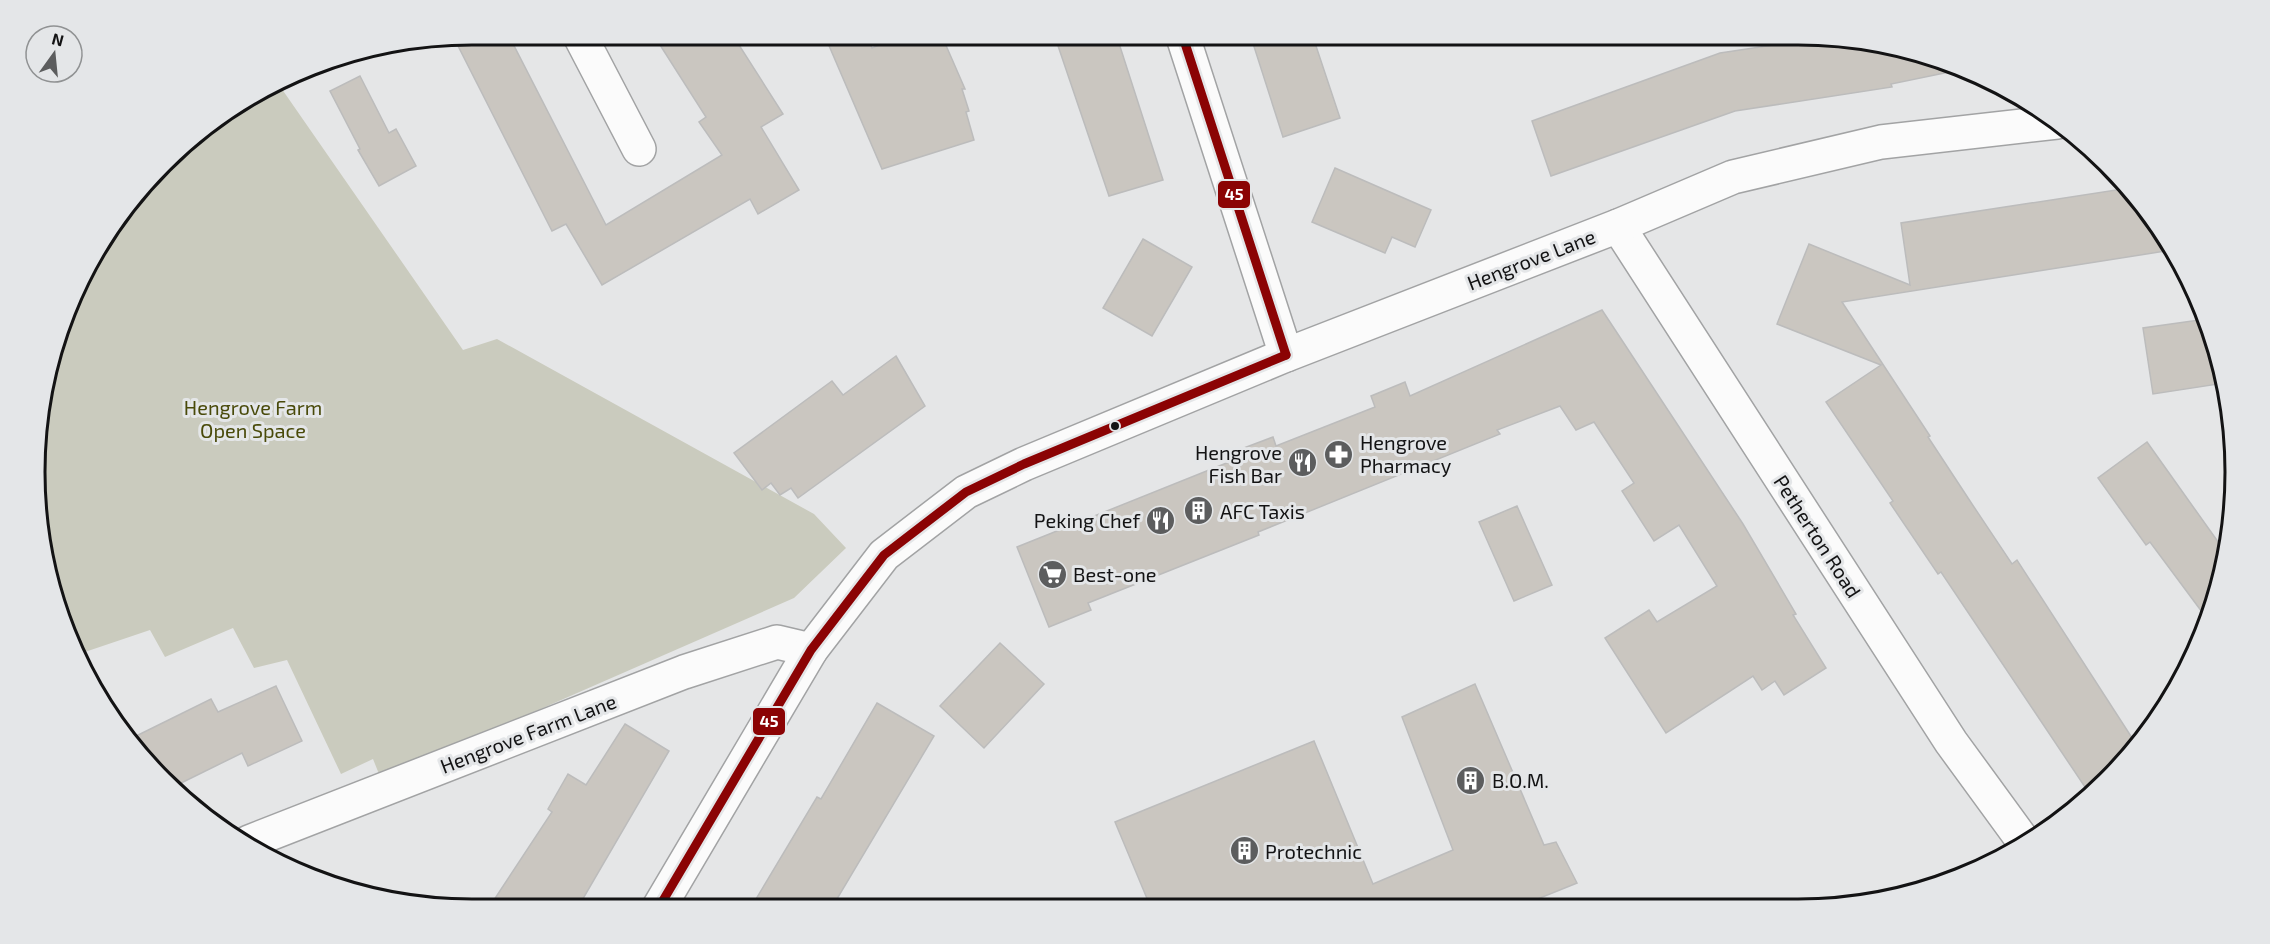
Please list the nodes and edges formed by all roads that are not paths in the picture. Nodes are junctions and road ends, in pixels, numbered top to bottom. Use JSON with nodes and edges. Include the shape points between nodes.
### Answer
{"nodes":[{"id":1,"x":585,"y":45,"type":"edge"},
{"id":2,"x":1186,"y":45,"type":"edge"},
{"id":3,"x":2044,"y":123,"type":"edge"},
{"id":4,"x":639,"y":149,"type":"dead end"},
{"id":5,"x":1618,"y":226,"type":"junction"},
{"id":6,"x":1286,"y":355,"type":"junction"},
{"id":7,"x":811,"y":650,"type":"junction"},
{"id":8,"x":2020,"y":836,"type":"edge"},
{"id":9,"x":255,"y":840,"type":"edge"},
{"id":10,"x":664,"y":899,"type":"edge"}],
"edges":[{"from":1,"to":4,"type":"street"},
{"from":2,"to":6,"type":"street"},
{"from":3,"to":5,"type":"street","name":"Hengrove Lane","via":[[1881,142],[1732,177]]},
{"from":5,"to":6,"type":"street","name":"Hengrove Lane"},
{"from":5,"to":8,"type":"street","name":"Petherton Road","via":[[1951,742]]},
{"from":6,"to":7,"type":"street","name":"Hengrove Lane","via":[[966,492],[884,555]]},
{"from":7,"to":9,"type":"street","name":"Hengrove Farm Lane","via":[[777,642],[684,672]]},
{"from":7,"to":10,"type":"street","name":"Hengrove Lane"}]}
